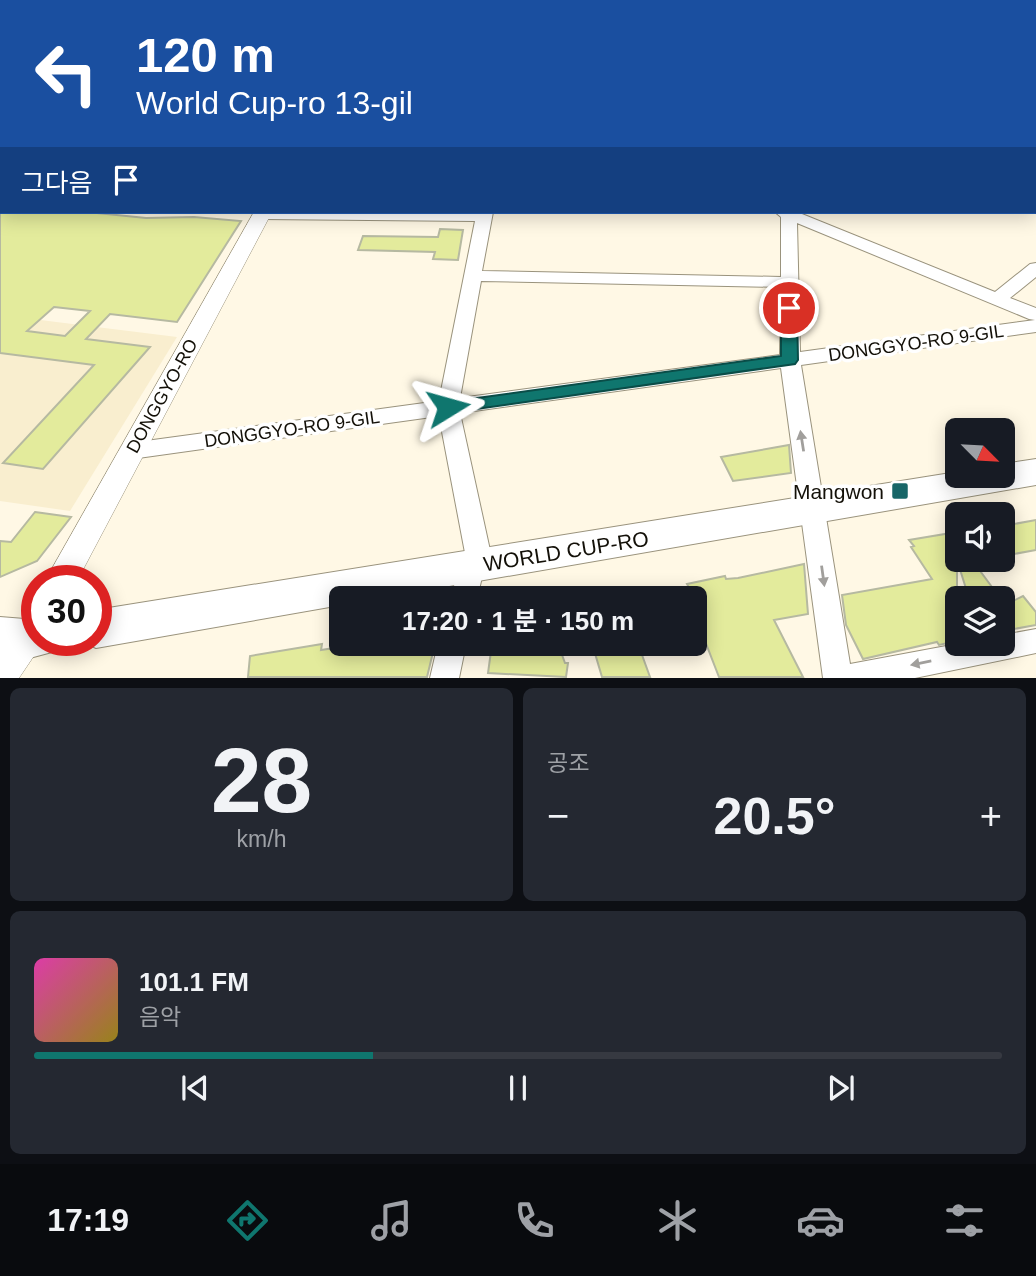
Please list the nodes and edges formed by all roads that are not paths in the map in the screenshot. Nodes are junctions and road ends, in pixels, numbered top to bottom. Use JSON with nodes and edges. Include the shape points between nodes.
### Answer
{"nodes":[{"id":1,"x":261,"y":214,"type":"edge"},
{"id":2,"x":485,"y":214,"type":"edge"},
{"id":3,"x":787,"y":214,"type":"edge"},
{"id":4,"x":789,"y":214,"type":"edge"},
{"id":5,"x":1036,"y":268,"type":"edge"},
{"id":6,"x":474,"y":276,"type":"junction"},
{"id":7,"x":789,"y":282,"type":"junction"},
{"id":8,"x":998,"y":299,"type":"junction"},
{"id":9,"x":1036,"y":315,"type":"edge"},
{"id":10,"x":1036,"y":326,"type":"edge"},
{"id":11,"x":790,"y":360,"type":"junction"},
{"id":12,"x":448,"y":407,"type":"junction"},
{"id":13,"x":131,"y":451,"type":"junction"},
{"id":14,"x":1036,"y":472,"type":"edge"},
{"id":15,"x":813,"y":509,"type":"junction"},
{"id":16,"x":70,"y":565,"type":"edge"},
{"id":17,"x":472,"y":576,"type":"edge"},
{"id":18,"x":112,"y":627,"type":"edge"},
{"id":19,"x":1036,"y":640,"type":"edge"},
{"id":20,"x":21,"y":642,"type":"edge"},
{"id":21,"x":449,"y":656,"type":"edge"},
{"id":22,"x":0,"y":676,"type":"edge"},
{"id":23,"x":444,"y":677,"type":"edge"},
{"id":24,"x":838,"y":677,"type":"edge"},
{"id":25,"x":846,"y":677,"type":"edge"}],
"edges":[{"from":1,"to":13,"type":"street","name":"DONGGYO-RO"},
{"from":2,"to":6,"type":"street"},
{"from":3,"to":7,"type":"street"},
{"from":4,"to":8,"type":"street"},
{"from":5,"to":8,"type":"street"},
{"from":6,"to":7,"type":"street"},
{"from":6,"to":12,"type":"street"},
{"from":7,"to":11,"type":"street"},
{"from":8,"to":9,"type":"street"},
{"from":10,"to":11,"type":"street","name":"DONGGYO-RO 9-GIL"},
{"from":11,"to":12,"type":"street","name":"DONGGYO-RO 9-GIL"},
{"from":15,"to":11,"type":"street","one_way":true},
{"from":12,"to":13,"type":"street","name":"DONGGYO-RO 9-GIL"},
{"from":12,"to":17,"type":"street"},
{"from":13,"to":16,"type":"street","name":"DONGGYO-RO"},
{"from":14,"to":15,"type":"main road","name":"WORLD CUP-RO"},
{"from":15,"to":17,"type":"main road","name":"WORLD CUP-RO"},
{"from":15,"to":24,"type":"street","one_way":true},
{"from":17,"to":18,"type":"main road","name":"WORLD CUP-RO"},
{"from":19,"to":25,"type":"street","one_way":true},
{"from":20,"to":22,"type":"street"},
{"from":21,"to":23,"type":"street"}]}
